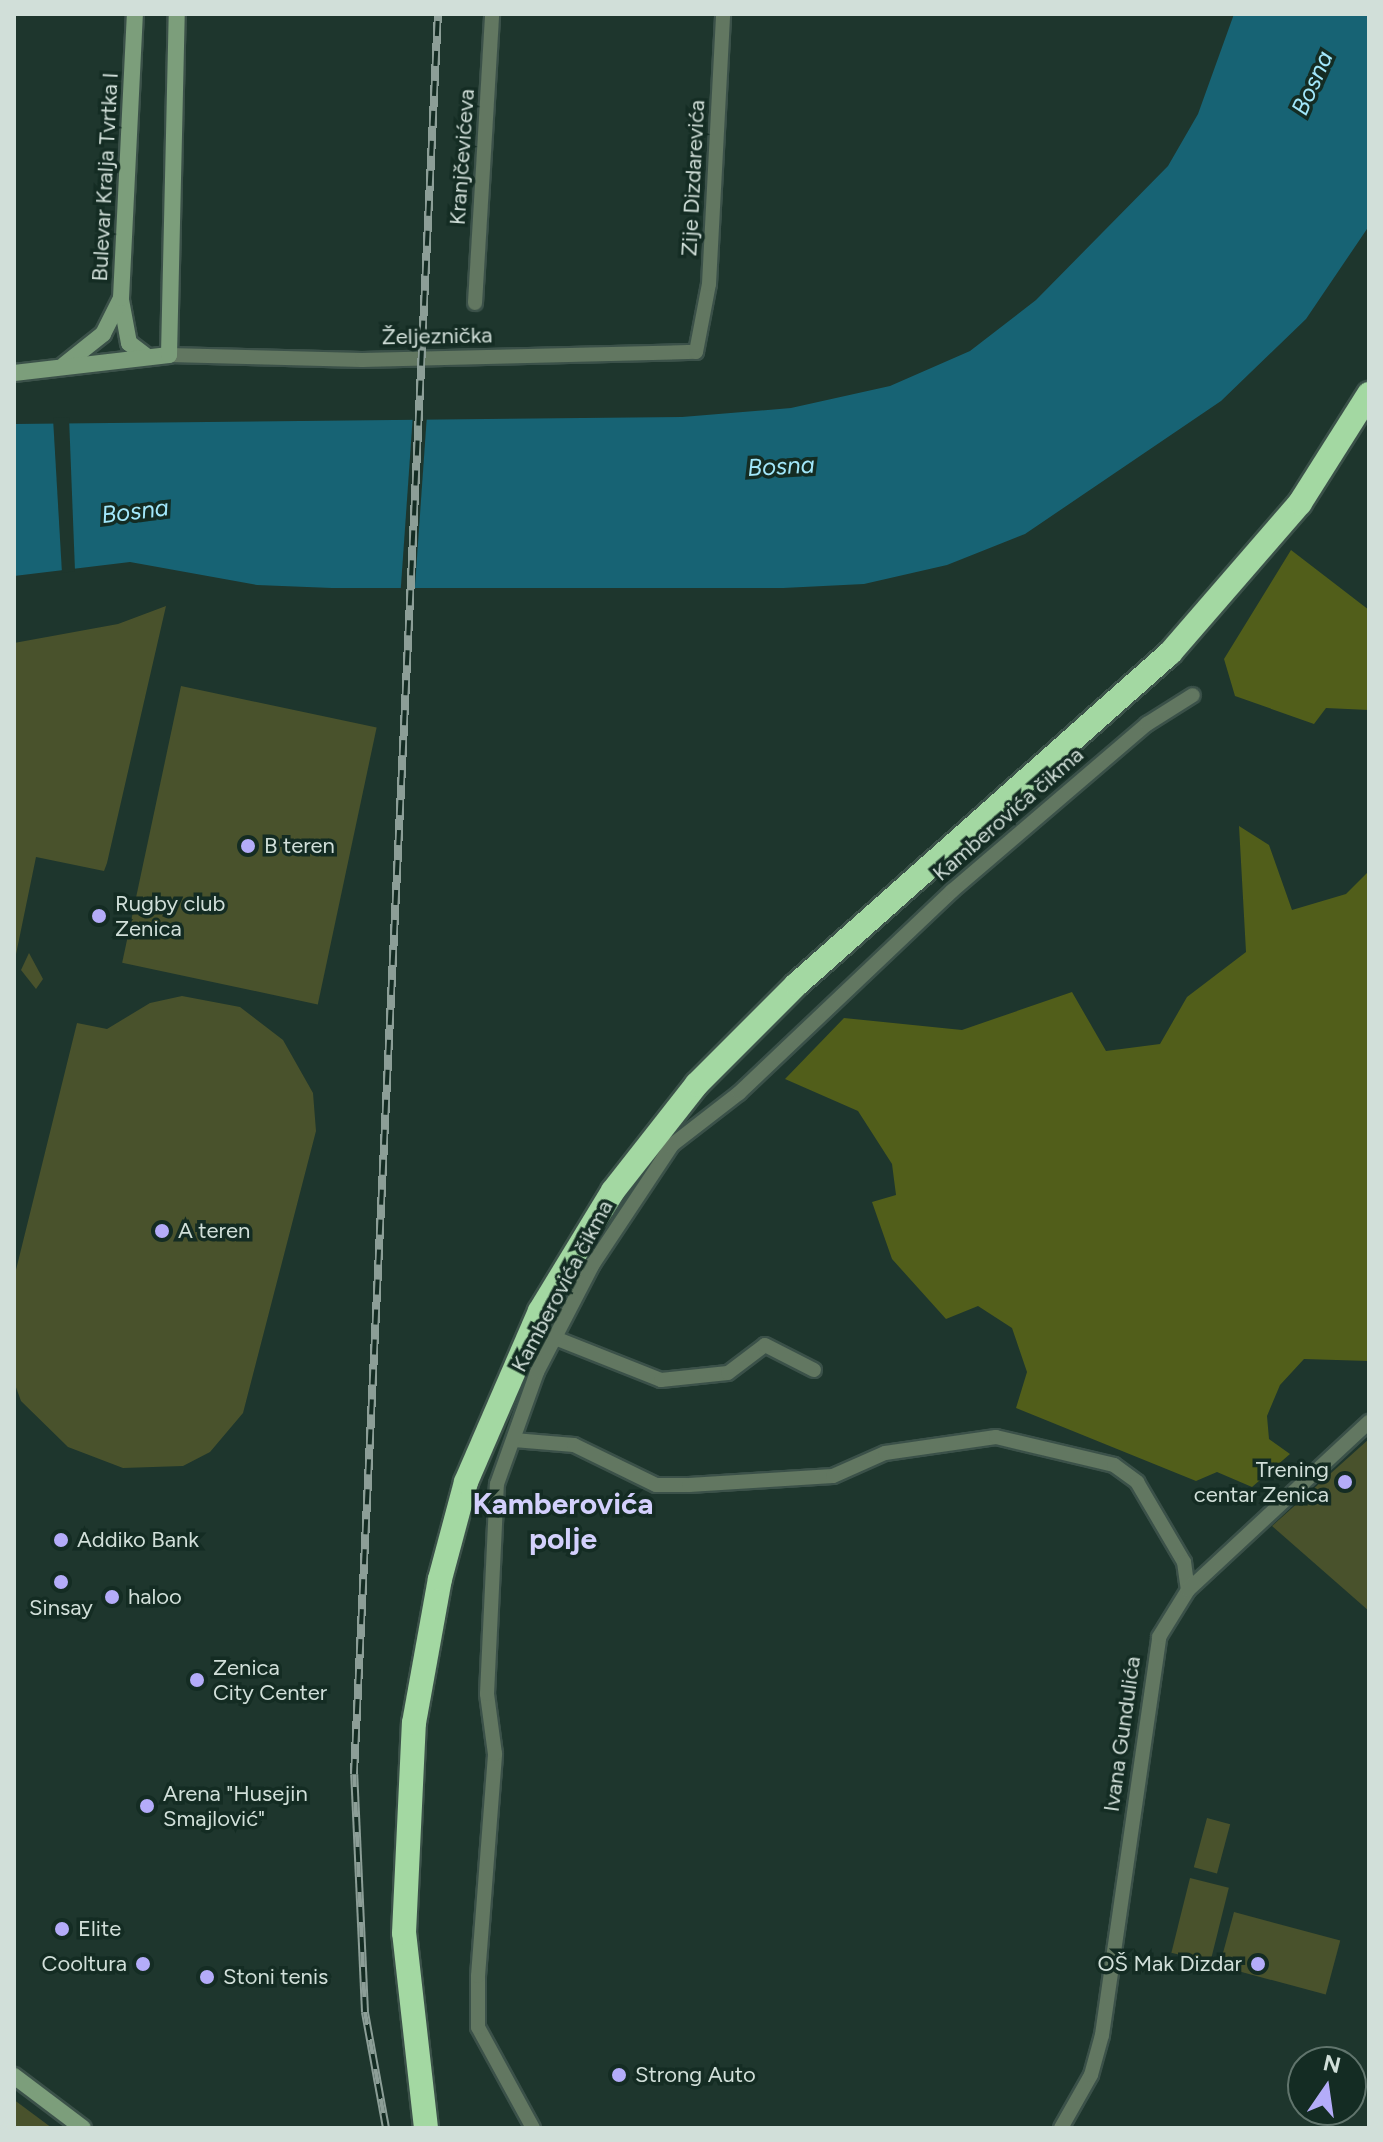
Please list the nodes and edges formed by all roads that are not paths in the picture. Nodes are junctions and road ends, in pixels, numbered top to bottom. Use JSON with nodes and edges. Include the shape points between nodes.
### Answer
{"nodes":[{"id":1,"x":135,"y":14,"type":"edge"},
{"id":2,"x":177,"y":14,"type":"edge"},
{"id":3,"x":492,"y":14,"type":"edge"},
{"id":4,"x":723,"y":14,"type":"edge"},
{"id":5,"x":121,"y":298,"type":"junction"},
{"id":6,"x":475,"y":303,"type":"dead end"},
{"id":7,"x":702,"y":345,"type":"joint"},
{"id":8,"x":169,"y":355,"type":"junction"},
{"id":9,"x":146,"y":356,"type":"junction"},
{"id":10,"x":63,"y":365,"type":"junction"},
{"id":11,"x":14,"y":373,"type":"edge"},
{"id":12,"x":1369,"y":394,"type":"edge"},
{"id":13,"x":1193,"y":695,"type":"dead end"},
{"id":14,"x":555,"y":1338,"type":"junction"},
{"id":15,"x":814,"y":1370,"type":"dead end"},
{"id":16,"x":1369,"y":1422,"type":"edge"},
{"id":17,"x":514,"y":1440,"type":"junction"},
{"id":18,"x":1188,"y":1590,"type":"junction"},
{"id":19,"x":14,"y":2075,"type":"edge"},
{"id":20,"x":83,"y":2128,"type":"edge"},
{"id":21,"x":426,"y":2128,"type":"edge"},
{"id":22,"x":533,"y":2128,"type":"edge"},
{"id":23,"x":1061,"y":2128,"type":"edge"}],
"edges":[{"from":1,"to":5,"type":"street","name":"Bulevar Kralja Tvrtka I"},
{"from":2,"to":8,"type":"street"},
{"from":3,"to":6,"type":"street","name":"Kranjčevićeva"},
{"from":4,"to":7,"type":"street","name":"Zije Dizdarevića"},
{"from":5,"to":9,"type":"street","via":[[129,343]]},
{"from":5,"to":10,"type":"street","name":"Bulevar Kralja Tvrtka I","via":[[103,334]]},
{"from":7,"to":8,"type":"street","name":"Željeznička","via":[[687,354],[362,360]]},
{"from":8,"to":9,"type":"street"},
{"from":9,"to":10,"type":"street"},
{"from":10,"to":11,"type":"street"},
{"from":12,"to":21,"type":"highway","via":[[1300,503],[1170,653],[829,955],[697,1084],[613,1191],[540,1311],[466,1482],[416,1708],[404,1933]]},
{"from":13,"to":14,"type":"street","name":"Kamberovića čikma","via":[[1147,724],[963,880],[739,1093],[672,1145]]},
{"from":14,"to":15,"type":"street","via":[[661,1380],[728,1373],[765,1345]]},
{"from":14,"to":17,"type":"street","name":"Kamberovića čikma"},
{"from":16,"to":18,"type":"street","name":"Ivana Gundulića"},
{"from":17,"to":18,"type":"street","via":[[574,1445],[656,1485],[689,1485],[833,1476],[885,1453],[996,1437],[1114,1465],[1137,1482],[1184,1562]]},
{"from":17,"to":22,"type":"street","name":"Kamberovića čikma","via":[[497,1484],[492,1547],[487,1694],[495,1754],[478,2027]]},
{"from":18,"to":23,"type":"street","name":"Ivana Gundulića","via":[[1159,1637],[1102,2035],[1091,2075]]},
{"from":19,"to":20,"type":"street"}]}
